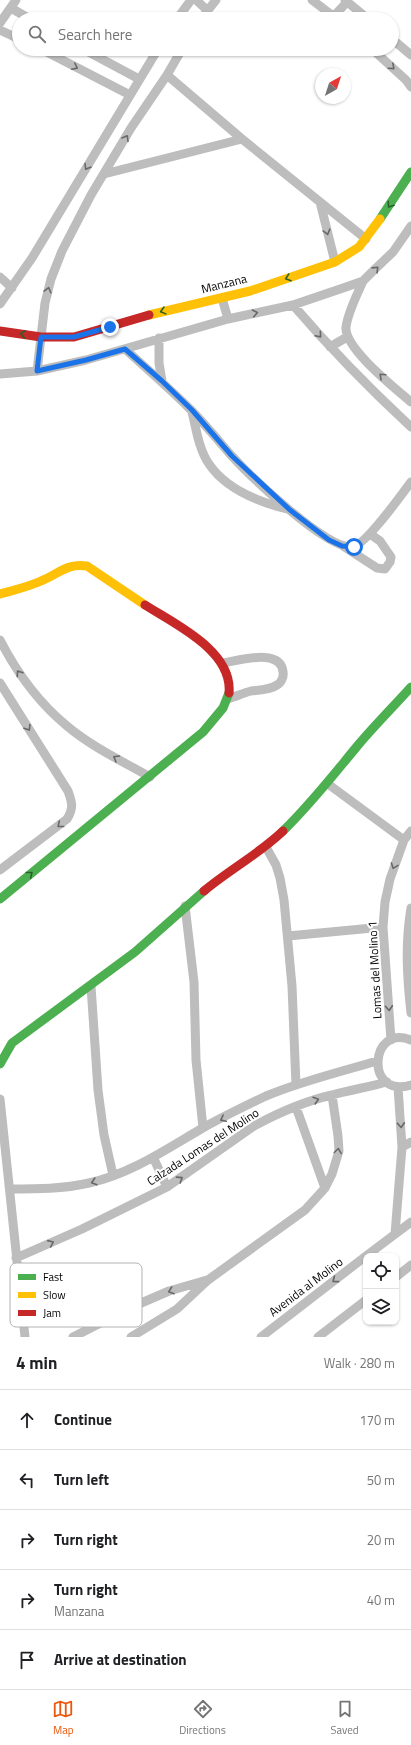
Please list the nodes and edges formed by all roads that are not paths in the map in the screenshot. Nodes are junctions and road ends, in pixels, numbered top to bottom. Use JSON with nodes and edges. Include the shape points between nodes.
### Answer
{"nodes":[{"id":1,"x":191,"y":0,"type":"edge"},
{"id":2,"x":196,"y":0,"type":"edge"},
{"id":3,"x":216,"y":0,"type":"edge"},
{"id":4,"x":312,"y":0,"type":"edge"},
{"id":5,"x":346,"y":1,"type":"edge"},
{"id":6,"x":13,"y":4,"type":"edge"},
{"id":7,"x":207,"y":10,"type":"joint"},
{"id":8,"x":22,"y":12,"type":"edge"},
{"id":9,"x":182,"y":12,"type":"edge"},
{"id":10,"x":328,"y":12,"type":"edge"},
{"id":11,"x":340,"y":12,"type":"edge"},
{"id":12,"x":359,"y":12,"type":"edge"},
{"id":13,"x":0,"y":23,"type":"edge"},
{"id":14,"x":0,"y":30,"type":"edge"},
{"id":15,"x":12,"y":36,"type":"edge"},
{"id":16,"x":399,"y":45,"type":"edge"},
{"id":17,"x":411,"y":55,"type":"edge"},
{"id":18,"x":55,"y":56,"type":"edge"},
{"id":19,"x":96,"y":56,"type":"edge"},
{"id":20,"x":154,"y":56,"type":"edge"},
{"id":21,"x":178,"y":56,"type":"edge"},
{"id":22,"x":380,"y":56,"type":"edge"},
{"id":23,"x":167,"y":75,"type":"junction"},
{"id":24,"x":139,"y":79,"type":"junction"},
{"id":25,"x":411,"y":87,"type":"edge"},
{"id":26,"x":130,"y":95,"type":"junction"},
{"id":27,"x":242,"y":139,"type":"junction"},
{"id":28,"x":102,"y":142,"type":"junction"},
{"id":29,"x":118,"y":151,"type":"junction"},
{"id":30,"x":411,"y":172,"type":"edge"},
{"id":31,"x":104,"y":174,"type":"junction"},
{"id":32,"x":409,"y":182,"type":"edge"},
{"id":33,"x":320,"y":202,"type":"junction"},
{"id":34,"x":411,"y":226,"type":"edge"},
{"id":35,"x":366,"y":240,"type":"junction"},
{"id":36,"x":335,"y":262,"type":"junction"},
{"id":37,"x":0,"y":277,"type":"edge"},
{"id":38,"x":363,"y":281,"type":"junction"},
{"id":39,"x":12,"y":288,"type":"junction"},
{"id":40,"x":222,"y":298,"type":"junction"},
{"id":41,"x":0,"y":304,"type":"edge"},
{"id":42,"x":293,"y":305,"type":"junction"},
{"id":43,"x":228,"y":319,"type":"junction"},
{"id":44,"x":0,"y":331,"type":"edge"},
{"id":45,"x":41,"y":337,"type":"junction"},
{"id":46,"x":159,"y":338,"type":"junction"},
{"id":47,"x":347,"y":338,"type":"junction"},
{"id":48,"x":330,"y":347,"type":"junction"},
{"id":49,"x":125,"y":349,"type":"junction"},
{"id":50,"x":37,"y":371,"type":"junction"},
{"id":51,"x":0,"y":374,"type":"edge"},
{"id":52,"x":162,"y":381,"type":"junction"},
{"id":53,"x":411,"y":402,"type":"edge"},
{"id":54,"x":192,"y":410,"type":"junction"},
{"id":55,"x":411,"y":427,"type":"edge"},
{"id":56,"x":411,"y":482,"type":"edge"},
{"id":57,"x":290,"y":510,"type":"junction"},
{"id":58,"x":370,"y":534,"type":"junction"},
{"id":59,"x":342,"y":546,"type":"junction"},
{"id":60,"x":0,"y":594,"type":"edge"},
{"id":61,"x":0,"y":640,"type":"edge"},
{"id":62,"x":222,"y":663,"type":"junction"},
{"id":63,"x":0,"y":683,"type":"edge"},
{"id":64,"x":411,"y":687,"type":"edge"},
{"id":65,"x":227,"y":699,"type":"junction"},
{"id":66,"x":150,"y":777,"type":"junction"},
{"id":67,"x":328,"y":784,"type":"junction"},
{"id":68,"x":411,"y":831,"type":"edge"},
{"id":69,"x":404,"y":840,"type":"junction"},
{"id":70,"x":266,"y":847,"type":"junction"},
{"id":71,"x":0,"y":870,"type":"edge"},
{"id":72,"x":0,"y":899,"type":"edge"},
{"id":73,"x":186,"y":906,"type":"junction"},
{"id":74,"x":411,"y":908,"type":"edge"},
{"id":75,"x":383,"y":927,"type":"junction"},
{"id":76,"x":288,"y":936,"type":"junction"},
{"id":77,"x":91,"y":986,"type":"junction"},
{"id":78,"x":411,"y":1013,"type":"edge"},
{"id":79,"x":391,"y":1040,"type":"junction"},
{"id":80,"x":411,"y":1040,"type":"edge"},
{"id":81,"x":377,"y":1061,"type":"junction"},
{"id":82,"x":0,"y":1064,"type":"edge"},
{"id":83,"x":387,"y":1082,"type":"junction"},
{"id":84,"x":296,"y":1085,"type":"junction"},
{"id":85,"x":411,"y":1085,"type":"edge"},
{"id":86,"x":398,"y":1087,"type":"junction"},
{"id":87,"x":332,"y":1095,"type":"junction"},
{"id":88,"x":0,"y":1099,"type":"edge"},
{"id":89,"x":296,"y":1107,"type":"junction"},
{"id":90,"x":203,"y":1128,"type":"junction"},
{"id":91,"x":411,"y":1142,"type":"edge"},
{"id":92,"x":402,"y":1147,"type":"junction"},
{"id":93,"x":153,"y":1157,"type":"junction"},
{"id":94,"x":113,"y":1175,"type":"junction"},
{"id":95,"x":167,"y":1187,"type":"junction"},
{"id":96,"x":325,"y":1188,"type":"junction"},
{"id":97,"x":10,"y":1189,"type":"junction"},
{"id":98,"x":411,"y":1222,"type":"edge"},
{"id":99,"x":395,"y":1234,"type":"junction"},
{"id":100,"x":370,"y":1253,"type":"edge"},
{"id":101,"x":16,"y":1258,"type":"junction"},
{"id":102,"x":363,"y":1258,"type":"edge"},
{"id":103,"x":17,"y":1263,"type":"edge"},
{"id":104,"x":411,"y":1265,"type":"edge"},
{"id":105,"x":399,"y":1274,"type":"edge"},
{"id":106,"x":208,"y":1280,"type":"junction"},
{"id":107,"x":363,"y":1302,"type":"edge"},
{"id":108,"x":142,"y":1303,"type":"edge"},
{"id":109,"x":23,"y":1327,"type":"edge"},
{"id":110,"x":93,"y":1327,"type":"edge"},
{"id":111,"x":24,"y":1337,"type":"edge"},
{"id":112,"x":73,"y":1337,"type":"edge"},
{"id":113,"x":132,"y":1337,"type":"edge"},
{"id":114,"x":261,"y":1337,"type":"edge"},
{"id":115,"x":318,"y":1337,"type":"edge"}],
"edges":[{"from":1,"to":9,"type":"street"},
{"from":2,"to":7,"type":"street"},
{"from":3,"to":7,"type":"street"},
{"from":4,"to":10,"type":"street"},
{"from":5,"to":11,"type":"street"},
{"from":5,"to":12,"type":"street"},
{"from":6,"to":8,"type":"street"},
{"from":6,"to":13,"type":"street"},
{"from":14,"to":15,"type":"street"},
{"from":16,"to":17,"type":"street"},
{"from":18,"to":26,"type":"street","one_way":true},
{"from":19,"to":24,"type":"street"},
{"from":20,"to":24,"type":"street"},
{"from":21,"to":23,"type":"street"},
{"from":22,"to":25,"type":"street","one_way":true},
{"from":23,"to":27,"type":"street"},
{"from":29,"to":23,"type":"street","one_way":true},
{"from":24,"to":26,"type":"street"},
{"from":26,"to":28,"type":"street"},
{"from":27,"to":31,"type":"street"},
{"from":27,"to":33,"type":"street"},
{"from":28,"to":29,"type":"street"},
{"from":28,"to":39,"type":"street","one_way":true},
{"from":29,"to":31,"type":"street"},
{"from":30,"to":32,"type":"street","name":"Manzana"},
{"from":45,"to":31,"type":"street","one_way":true,"via":[[51,279],[65,244]]},
{"from":32,"to":35,"type":"street","name":"Manzana","one_way":true},
{"from":33,"to":35,"type":"street"},
{"from":33,"to":36,"type":"street","one_way":true},
{"from":38,"to":34,"type":"street","one_way":true,"via":[[393,252]]},
{"from":35,"to":36,"type":"street","name":"Manzana"},
{"from":36,"to":40,"type":"street","name":"Manzana","one_way":true},
{"from":37,"to":39,"type":"street"},
{"from":38,"to":42,"type":"street"},
{"from":38,"to":47,"type":"street","via":[[349,316]]},
{"from":39,"to":41,"type":"street"},
{"from":40,"to":43,"type":"street"},
{"from":40,"to":45,"type":"street","name":"Manzana","one_way":true,"via":[[163,311],[74,337]]},
{"from":43,"to":42,"type":"street","one_way":true},
{"from":42,"to":48,"type":"street","one_way":true},
{"from":43,"to":46,"type":"street"},
{"from":45,"to":44,"type":"street","name":"Manzana","one_way":true},
{"from":45,"to":50,"type":"street"},
{"from":46,"to":49,"type":"street"},
{"from":46,"to":52,"type":"street"},
{"from":47,"to":48,"type":"street"},
{"from":53,"to":47,"type":"street","one_way":true,"via":[[361,356]]},
{"from":48,"to":55,"type":"street"},
{"from":49,"to":50,"type":"street"},
{"from":49,"to":52,"type":"street"},
{"from":50,"to":51,"type":"street"},
{"from":52,"to":54,"type":"street"},
{"from":54,"to":57,"type":"street","via":[[232,456]]},
{"from":54,"to":57,"type":"street","via":[[208,464],[241,491],[264,503]]},
{"from":56,"to":58,"type":"street"},
{"from":57,"to":59,"type":"street","via":[[329,540]]},
{"from":58,"to":59,"type":"street","via":[[354,547]]},
{"from":58,"to":59,"type":"street","via":[[391,557],[385,569],[377,568]]},
{"from":60,"to":62,"type":"street","via":[[47,579],[66,566],[87,566],[202,642]]},
{"from":66,"to":61,"type":"street","one_way":true,"via":[[92,744],[67,726],[25,681]]},
{"from":62,"to":65,"type":"street","via":[[227,680]]},
{"from":62,"to":65,"type":"street","via":[[265,656],[275,658],[283,671],[280,683],[276,687]]},
{"from":63,"to":71,"type":"street","one_way":true,"via":[[73,803],[67,819]]},
{"from":64,"to":67,"type":"street","via":[[360,743]]},
{"from":65,"to":66,"type":"street","via":[[210,724]]},
{"from":72,"to":66,"type":"street","one_way":true},
{"from":67,"to":69,"type":"street"},
{"from":67,"to":70,"type":"street"},
{"from":68,"to":69,"type":"street","name":"Lomas del Molino 1"},
{"from":69,"to":75,"type":"street","name":"Lomas del Molino 1","one_way":true,"via":[[384,902]]},
{"from":70,"to":73,"type":"street","via":[[223,875]]},
{"from":70,"to":76,"type":"street","via":[[280,878]]},
{"from":73,"to":77,"type":"street","via":[[135,952]]},
{"from":73,"to":90,"type":"street","via":[[194,982],[196,1060]]},
{"from":74,"to":78,"type":"street","via":[[407,933],[406,971]]},
{"from":75,"to":76,"type":"street"},
{"from":75,"to":79,"type":"street","name":"Lomas del Molino 1","one_way":true},
{"from":76,"to":84,"type":"street"},
{"from":77,"to":82,"type":"street","via":[[12,1043]]},
{"from":77,"to":94,"type":"street","via":[[98,1090]]},
{"from":79,"to":80,"type":"street"},
{"from":79,"to":81,"type":"street","via":[[379,1052]]},
{"from":81,"to":83,"type":"street","via":[[379,1073]]},
{"from":81,"to":84,"type":"street","name":"Calzada Lomas del Molino"},
{"from":83,"to":86,"type":"street"},
{"from":83,"to":87,"type":"street","name":"Calzada Lomas del Molino"},
{"from":84,"to":90,"type":"street","name":"Calzada Lomas del Molino","one_way":true,"via":[[266,1096]]},
{"from":85,"to":86,"type":"street"},
{"from":86,"to":92,"type":"street","one_way":true},
{"from":89,"to":87,"type":"street","name":"Calzada Lomas del Molino","one_way":true},
{"from":96,"to":87,"type":"street","one_way":true,"via":[[339,1151]]},
{"from":88,"to":97,"type":"street"},
{"from":95,"to":89,"type":"street","name":"Calzada Lomas del Molino","one_way":true,"via":[[254,1126]]},
{"from":89,"to":96,"type":"street"},
{"from":90,"to":93,"type":"street","name":"Calzada Lomas del Molino"},
{"from":91,"to":92,"type":"street"},
{"from":92,"to":99,"type":"street"},
{"from":93,"to":94,"type":"street","name":"Calzada Lomas del Molino","via":[[138,1166]]},
{"from":93,"to":95,"type":"street"},
{"from":94,"to":97,"type":"street","name":"Calzada Lomas del Molino","one_way":true,"via":[[65,1188]]},
{"from":101,"to":95,"type":"street","name":"Calzada Lomas del Molino","one_way":true},
{"from":96,"to":106,"type":"street","via":[[305,1210]]},
{"from":97,"to":101,"type":"street"},
{"from":98,"to":99,"type":"street","name":"Avenida al Molino"},
{"from":99,"to":100,"type":"street","name":"Avenida al Molino"},
{"from":101,"to":103,"type":"street"},
{"from":102,"to":114,"type":"street","name":"Avenida al Molino","one_way":true},
{"from":104,"to":105,"type":"street"},
{"from":106,"to":108,"type":"street","one_way":true},
{"from":106,"to":113,"type":"street","via":[[177,1309]]},
{"from":107,"to":115,"type":"street"},
{"from":109,"to":111,"type":"street"},
{"from":110,"to":112,"type":"street","one_way":true}]}
